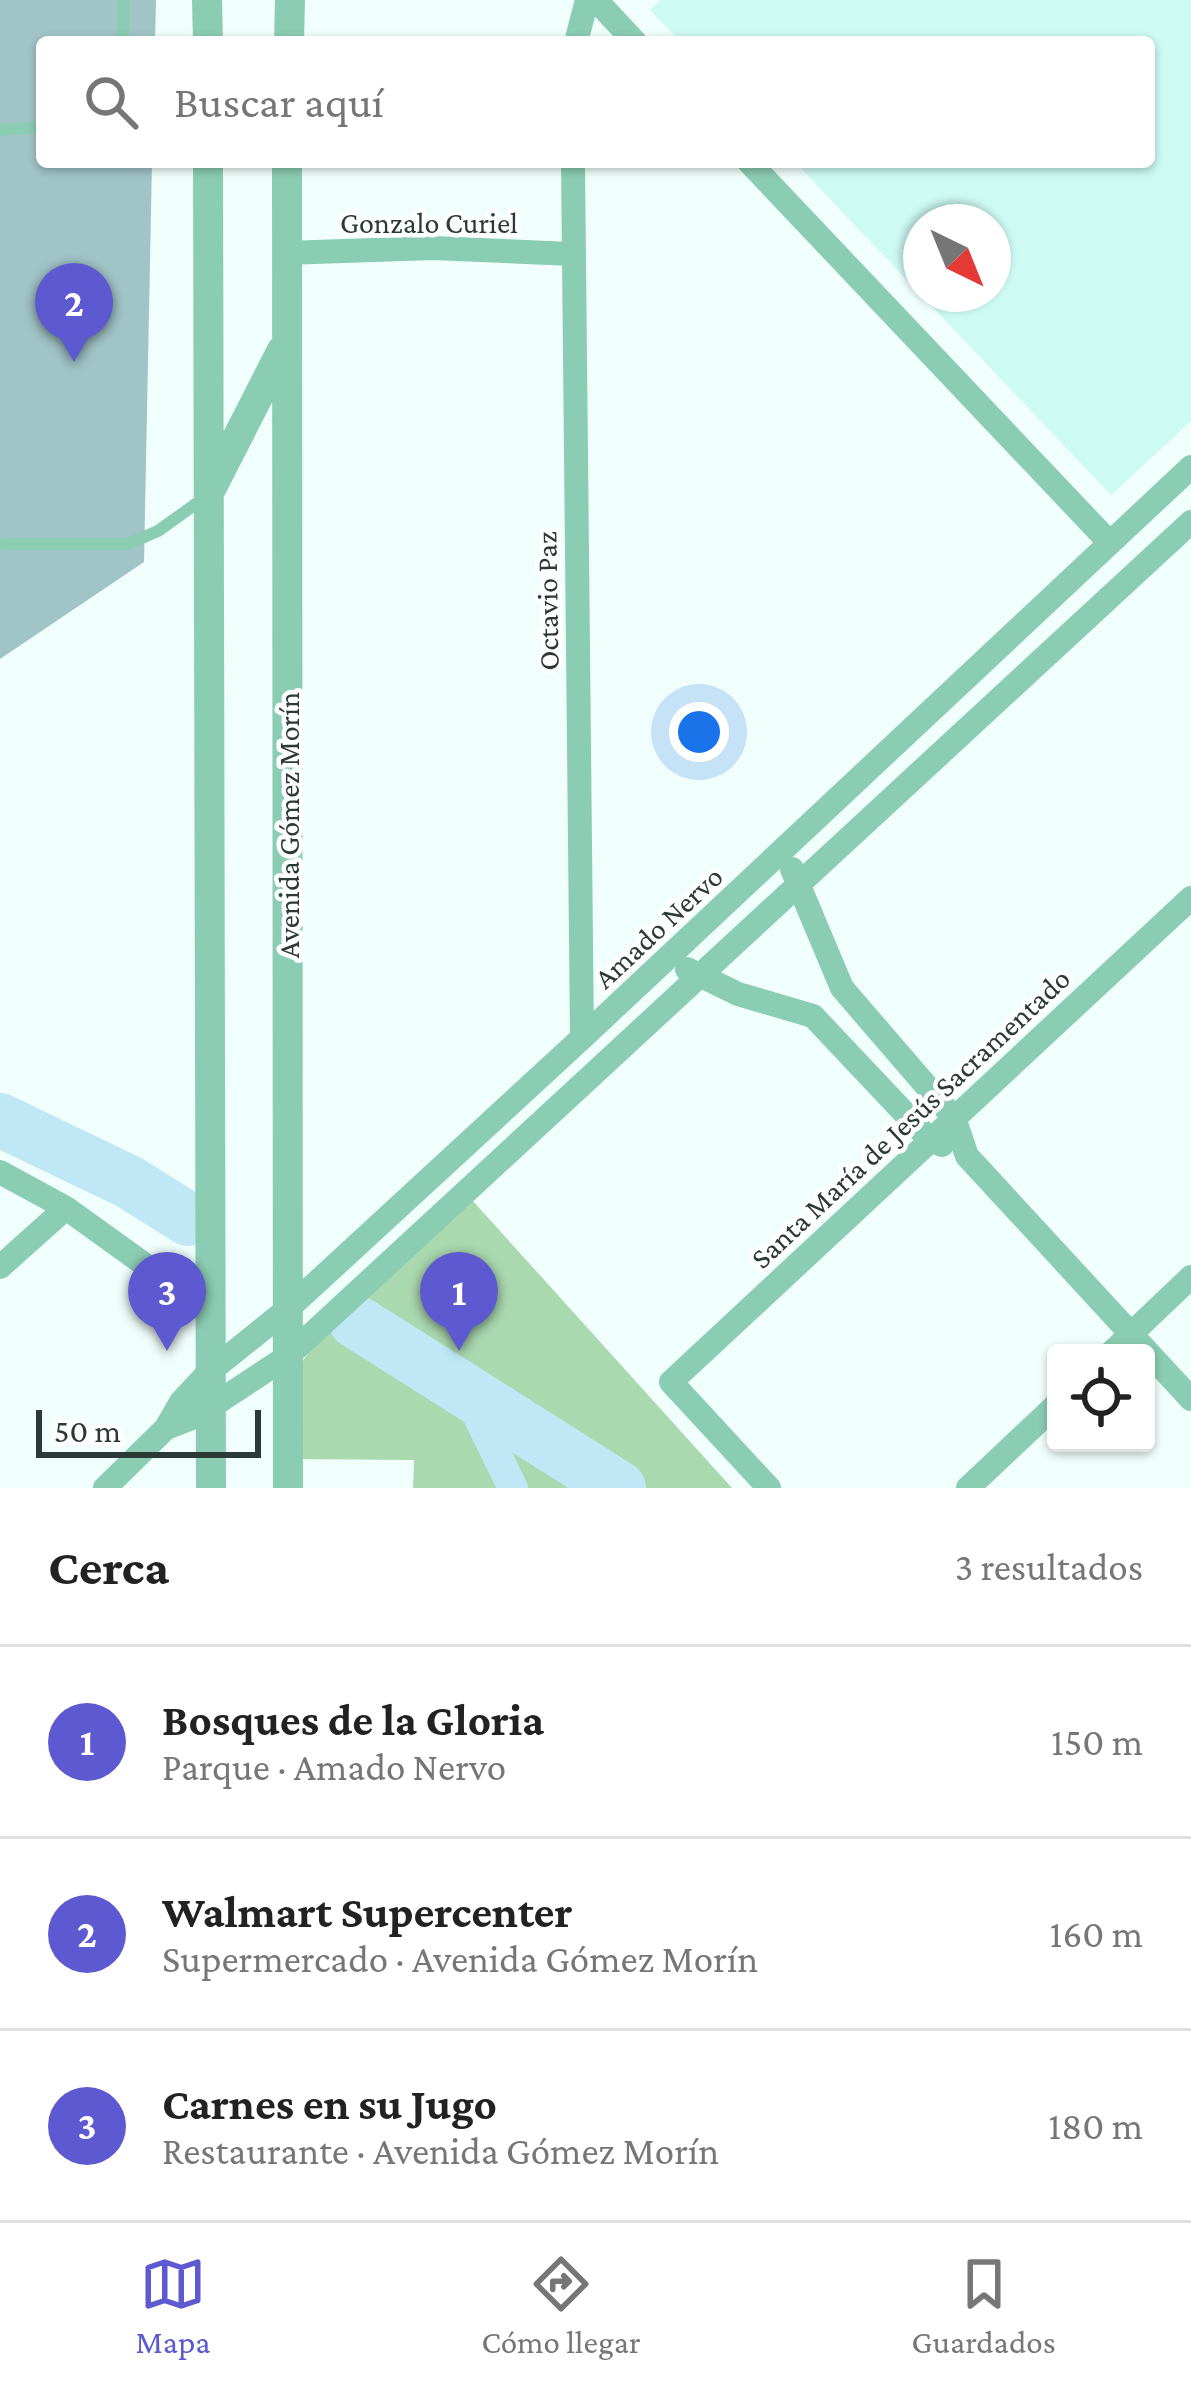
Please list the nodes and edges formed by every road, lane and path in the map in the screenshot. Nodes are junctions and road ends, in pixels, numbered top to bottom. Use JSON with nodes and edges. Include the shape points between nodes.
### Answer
{"nodes":[{"id":1,"x":123,"y":0,"type":"edge"},
{"id":2,"x":208,"y":0,"type":"edge"},
{"id":3,"x":290,"y":0,"type":"edge"},
{"id":4,"x":591,"y":0,"type":"edge"},
{"id":5,"x":123,"y":36,"type":"edge"},
{"id":6,"x":208,"y":36,"type":"edge"},
{"id":7,"x":289,"y":36,"type":"edge"},
{"id":8,"x":578,"y":36,"type":"edge"},
{"id":9,"x":629,"y":36,"type":"edge"},
{"id":10,"x":36,"y":128,"type":"edge"},
{"id":11,"x":0,"y":130,"type":"edge"},
{"id":12,"x":208,"y":168,"type":"edge"},
{"id":13,"x":287,"y":168,"type":"edge"},
{"id":14,"x":573,"y":168,"type":"edge"},
{"id":15,"x":755,"y":168,"type":"edge"},
{"id":16,"x":285,"y":253,"type":"junction"},
{"id":17,"x":572,"y":254,"type":"junction"},
{"id":18,"x":285,"y":343,"type":"junction"},
{"id":19,"x":1191,"y":467,"type":"edge"},
{"id":20,"x":209,"y":494,"type":"junction"},
{"id":21,"x":1191,"y":522,"type":"edge"},
{"id":22,"x":1109,"y":542,"type":"junction"},
{"id":23,"x":3,"y":544,"type":"edge"},
{"id":24,"x":779,"y":854,"type":"junction"},
{"id":25,"x":799,"y":881,"type":"junction"},
{"id":26,"x":1191,"y":898,"type":"edge"},
{"id":27,"x":671,"y":956,"type":"junction"},
{"id":28,"x":697,"y":977,"type":"junction"},
{"id":29,"x":842,"y":988,"type":"junction"},
{"id":30,"x":813,"y":1016,"type":"junction"},
{"id":31,"x":582,"y":1039,"type":"junction"},
{"id":32,"x":954,"y":1118,"type":"junction"},
{"id":33,"x":930,"y":1140,"type":"junction"},
{"id":34,"x":967,"y":1156,"type":"junction"},
{"id":35,"x":0,"y":1172,"type":"edge"},
{"id":36,"x":66,"y":1208,"type":"junction"},
{"id":37,"x":0,"y":1267,"type":"edge"},
{"id":38,"x":1191,"y":1277,"type":"edge"},
{"id":39,"x":208,"y":1292,"type":"junction"},
{"id":40,"x":290,"y":1307,"type":"junction"},
{"id":41,"x":1132,"y":1333,"type":"junction"},
{"id":42,"x":1120,"y":1344,"type":"edge"},
{"id":43,"x":288,"y":1357,"type":"junction"},
{"id":44,"x":208,"y":1373,"type":"junction"},
{"id":45,"x":1191,"y":1399,"type":"edge"},
{"id":46,"x":209,"y":1409,"type":"junction"},
{"id":47,"x":1047,"y":1413,"type":"edge"},
{"id":48,"x":166,"y":1428,"type":"junction"},
{"id":49,"x":105,"y":1488,"type":"edge"},
{"id":50,"x":211,"y":1488,"type":"edge"},
{"id":51,"x":288,"y":1488,"type":"edge"},
{"id":52,"x":769,"y":1488,"type":"edge"},
{"id":53,"x":968,"y":1488,"type":"edge"}],
"edges":[{"from":1,"to":5,"type":"lane"},
{"from":2,"to":6,"type":"street"},
{"from":3,"to":7,"type":"street"},
{"from":4,"to":8,"type":"street"},
{"from":4,"to":9,"type":"street"},
{"from":10,"to":11,"type":"lane"},
{"from":12,"to":20,"type":"street"},
{"from":13,"to":16,"type":"street","name":"Avenida Gómez Morín"},
{"from":14,"to":17,"type":"street","name":"Octavio Paz"},
{"from":15,"to":22,"type":"street"},
{"from":16,"to":17,"type":"street","name":"Gonzalo Curiel"},
{"from":16,"to":18,"type":"street","name":"Avenida Gómez Morín"},
{"from":17,"to":31,"type":"street","name":"Octavio Paz"},
{"from":18,"to":20,"type":"street"},
{"from":18,"to":40,"type":"street","name":"Avenida Gómez Morín"},
{"from":19,"to":22,"type":"street","name":"Amado Nervo"},
{"from":20,"to":23,"type":"lane","via":[[128,544]]},
{"from":20,"to":39,"type":"street"},
{"from":21,"to":25,"type":"street","name":"Amado Nervo"},
{"from":22,"to":24,"type":"street","name":"Amado Nervo"},
{"from":24,"to":25,"type":"street"},
{"from":24,"to":27,"type":"street","name":"Amado Nervo"},
{"from":25,"to":28,"type":"street","name":"Amado Nervo"},
{"from":25,"to":29,"type":"street"},
{"from":26,"to":32,"type":"street","name":"Santa María de Jesús Sacramentado"},
{"from":27,"to":28,"type":"street"},
{"from":27,"to":31,"type":"street","name":"Amado Nervo"},
{"from":28,"to":30,"type":"street"},
{"from":28,"to":43,"type":"street","name":"Amado Nervo"},
{"from":29,"to":30,"type":"street"},
{"from":29,"to":32,"type":"street"},
{"from":30,"to":33,"type":"street"},
{"from":31,"to":40,"type":"street","name":"Amado Nervo"},
{"from":32,"to":33,"type":"street","name":"Santa María de Jesús Sacramentado"},
{"from":32,"to":34,"type":"street"},
{"from":33,"to":34,"type":"street"},
{"from":33,"to":52,"type":"street","name":"Santa María de Jesús Sacramentado","via":[[671,1382]]},
{"from":34,"to":41,"type":"street"},
{"from":35,"to":36,"type":"street"},
{"from":36,"to":37,"type":"street"},
{"from":36,"to":39,"type":"street","via":[[166,1280]]},
{"from":38,"to":41,"type":"street"},
{"from":39,"to":44,"type":"street"},
{"from":40,"to":43,"type":"street","name":"Avenida Gómez Morín"},
{"from":40,"to":44,"type":"street","name":"Amado Nervo"},
{"from":41,"to":42,"type":"street"},
{"from":41,"to":45,"type":"street"},
{"from":43,"to":46,"type":"street","name":"Amado Nervo"},
{"from":43,"to":51,"type":"street","name":"Avenida Gómez Morín"},
{"from":44,"to":46,"type":"street"},
{"from":44,"to":48,"type":"street","name":"Amado Nervo"},
{"from":46,"to":48,"type":"street","name":"Amado Nervo"},
{"from":46,"to":50,"type":"street"},
{"from":47,"to":53,"type":"street"},
{"from":48,"to":49,"type":"street","name":"Amado Nervo"}]}
